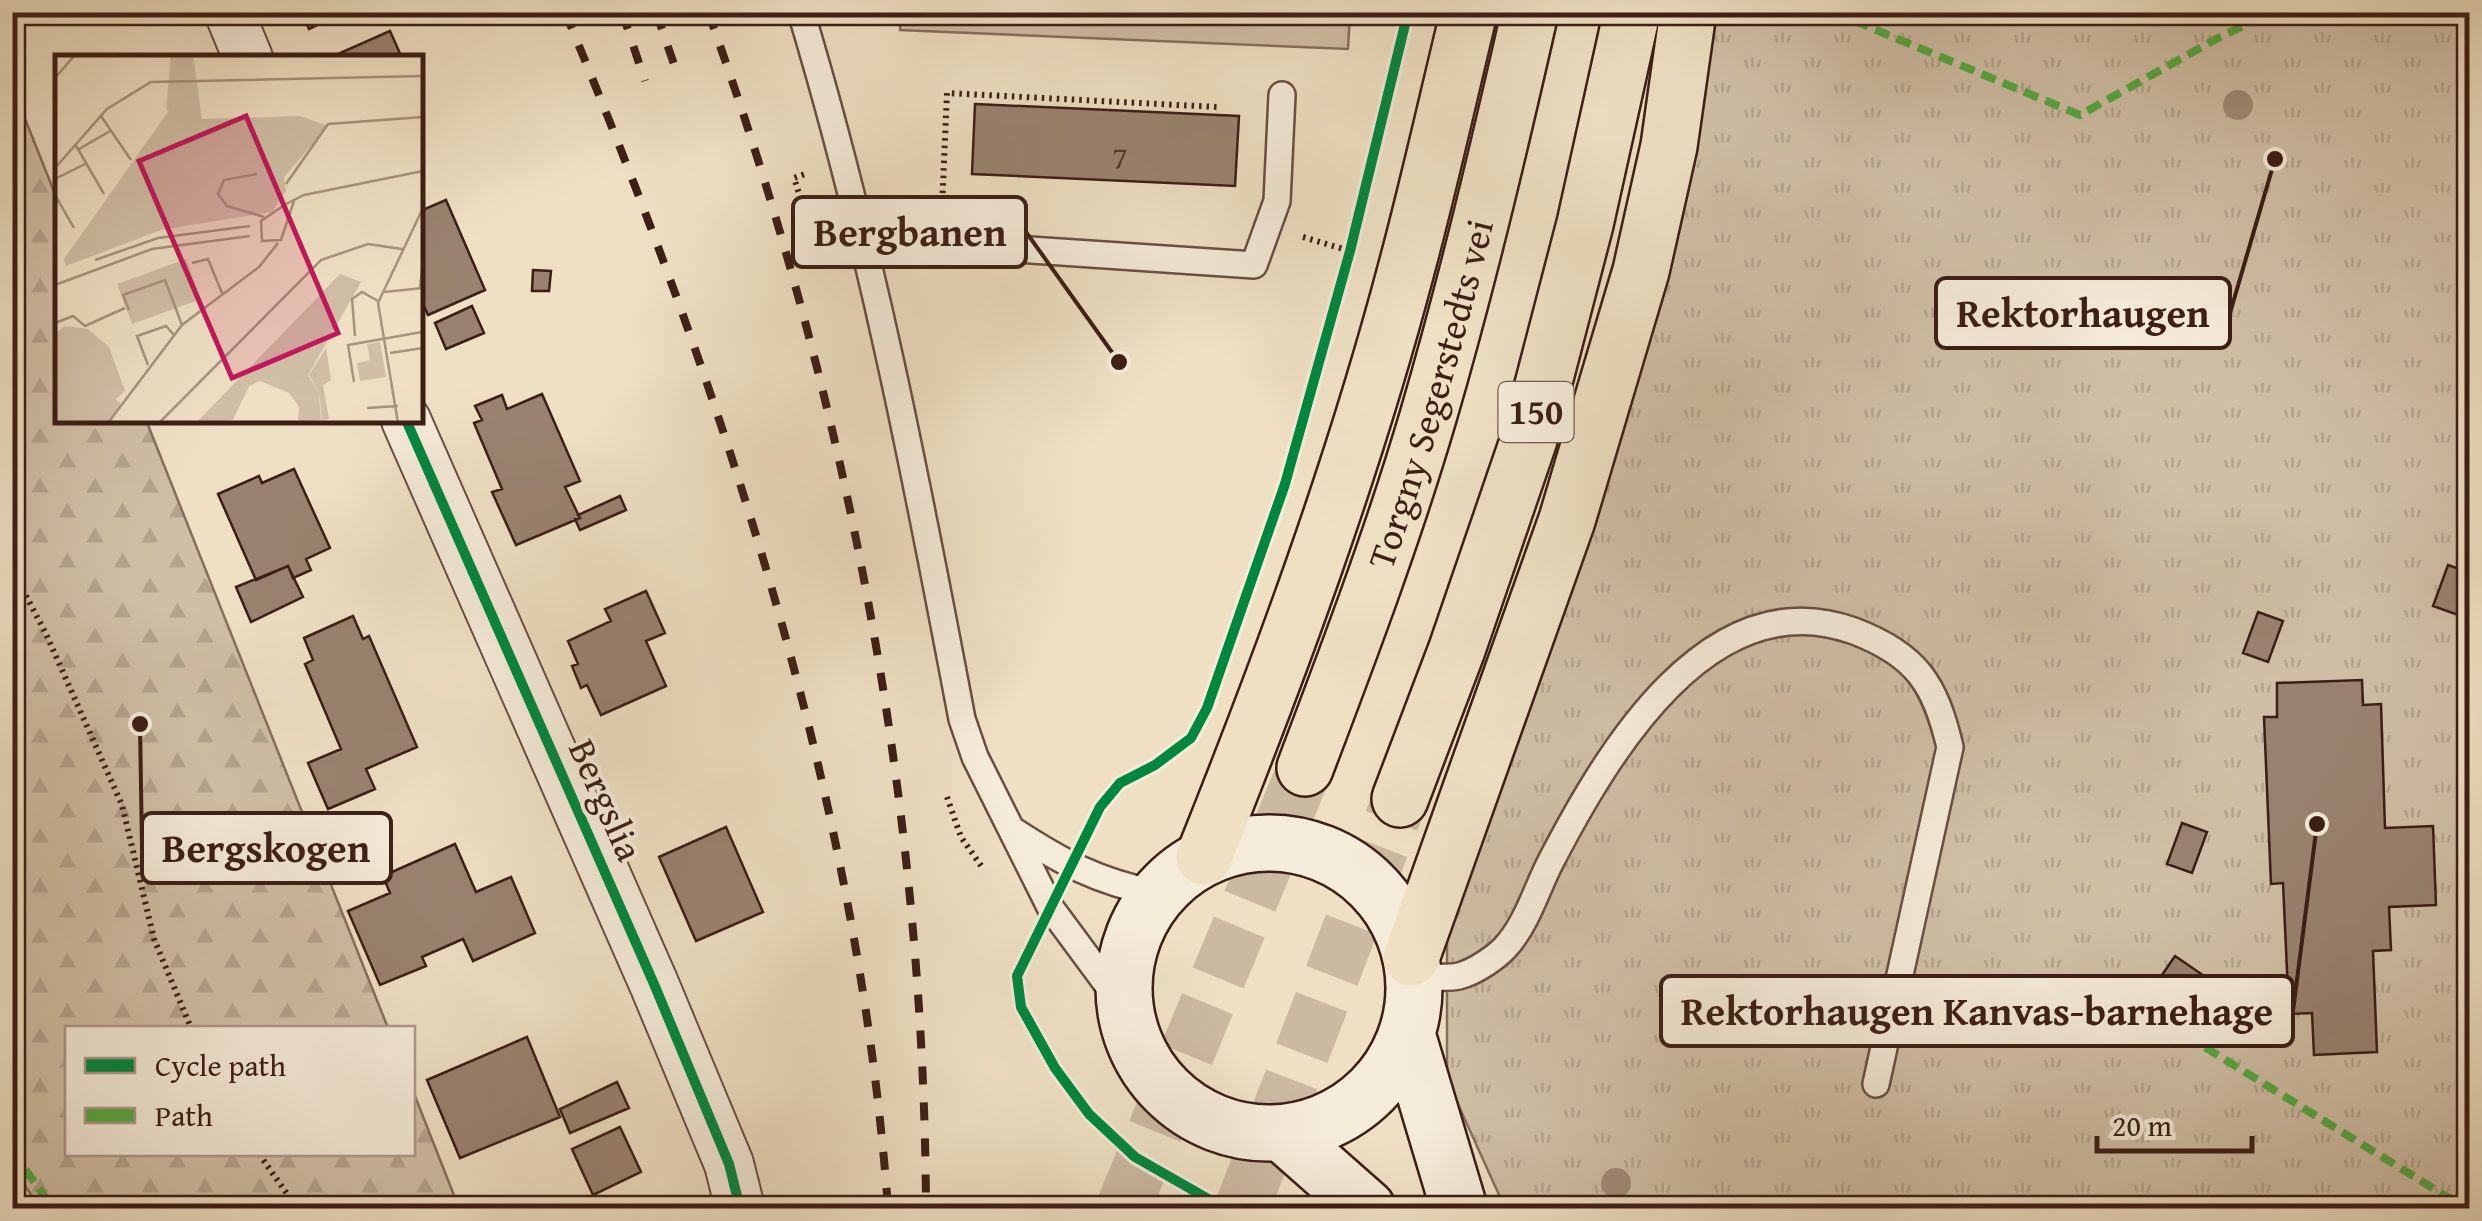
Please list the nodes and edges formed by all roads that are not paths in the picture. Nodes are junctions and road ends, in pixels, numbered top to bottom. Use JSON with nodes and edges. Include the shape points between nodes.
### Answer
{"nodes":[{"id":1,"x":229,"y":12,"type":"edge"},
{"id":2,"x":801,"y":12,"type":"edge"},
{"id":3,"x":1469,"y":12,"type":"edge"},
{"id":4,"x":1530,"y":12,"type":"edge"},
{"id":5,"x":1632,"y":12,"type":"edge"},
{"id":6,"x":1688,"y":12,"type":"edge"},
{"id":7,"x":247,"y":55,"type":"edge"},
{"id":8,"x":1282,"y":95,"type":"dead end"},
{"id":9,"x":865,"y":255,"type":"junction"},
{"id":10,"x":407,"y":422,"type":"edge"},
{"id":11,"x":1306,"y":768,"type":"tunnel mouth"},
{"id":12,"x":1400,"y":800,"type":"tunnel mouth"},
{"id":13,"x":1011,"y":829,"type":"junction"},
{"id":14,"x":1204,"y":857,"type":"junction"},
{"id":15,"x":1158,"y":894,"type":"junction"},
{"id":16,"x":1412,"y":967,"type":"junction"},
{"id":17,"x":1124,"y":1007,"type":"junction"},
{"id":18,"x":1407,"y":1034,"type":"junction"},
{"id":19,"x":1876,"y":1084,"type":"dead end"},
{"id":20,"x":1282,"y":1133,"type":"junction"},
{"id":21,"x":740,"y":1208,"type":"edge"},
{"id":22,"x":1367,"y":1208,"type":"edge"},
{"id":23,"x":1459,"y":1208,"type":"edge"}],
"edges":[{"from":1,"to":7,"type":"street"},
{"from":2,"to":9,"type":"lane"},
{"from":3,"to":14,"type":"highway","via":[[1406,272],[1350,459]]},
{"from":4,"to":11,"type":"highway","name":"Torgny Segerstedts vei","via":[[1428,419]]},
{"from":5,"to":12,"type":"highway","number":"150","via":[[1530,439]]},
{"from":6,"to":16,"type":"highway","via":[[1669,146],[1641,271],[1567,520]]},
{"from":8,"to":9,"type":"lane","via":[[1277,202],[1254,265],[940,244]]},
{"from":9,"to":13,"type":"lane","via":[[901,398],[962,718]]},
{"from":10,"to":21,"type":"street","name":"Bergslia","via":[[662,1002],[730,1164]]},
{"from":13,"to":15,"type":"lane","via":[[1069,867]]},
{"from":13,"to":17,"type":"lane","via":[[1050,907]]},
{"from":14,"to":15,"type":"main road"},
{"from":14,"to":16,"type":"main road","via":[[1232,846],[1290,843],[1346,864],[1388,904]]},
{"from":15,"to":17,"type":"main road","via":[[1128,947]]},
{"from":16,"to":18,"type":"main road"},
{"from":16,"to":19,"type":"lane","via":[[1460,976],[1509,944],[1584,801],[1658,697],[1694,664],[1734,636],[1768,625],[1840,626],[1874,639],[1924,676],[1950,747]]},
{"from":17,"to":20,"type":"main road","via":[[1135,1046],[1156,1080],[1186,1108],[1221,1126]]},
{"from":18,"to":20,"type":"main road","via":[[1372,1091],[1345,1112]]},
{"from":18,"to":23,"type":"main road"},
{"from":20,"to":22,"type":"main road"}]}
